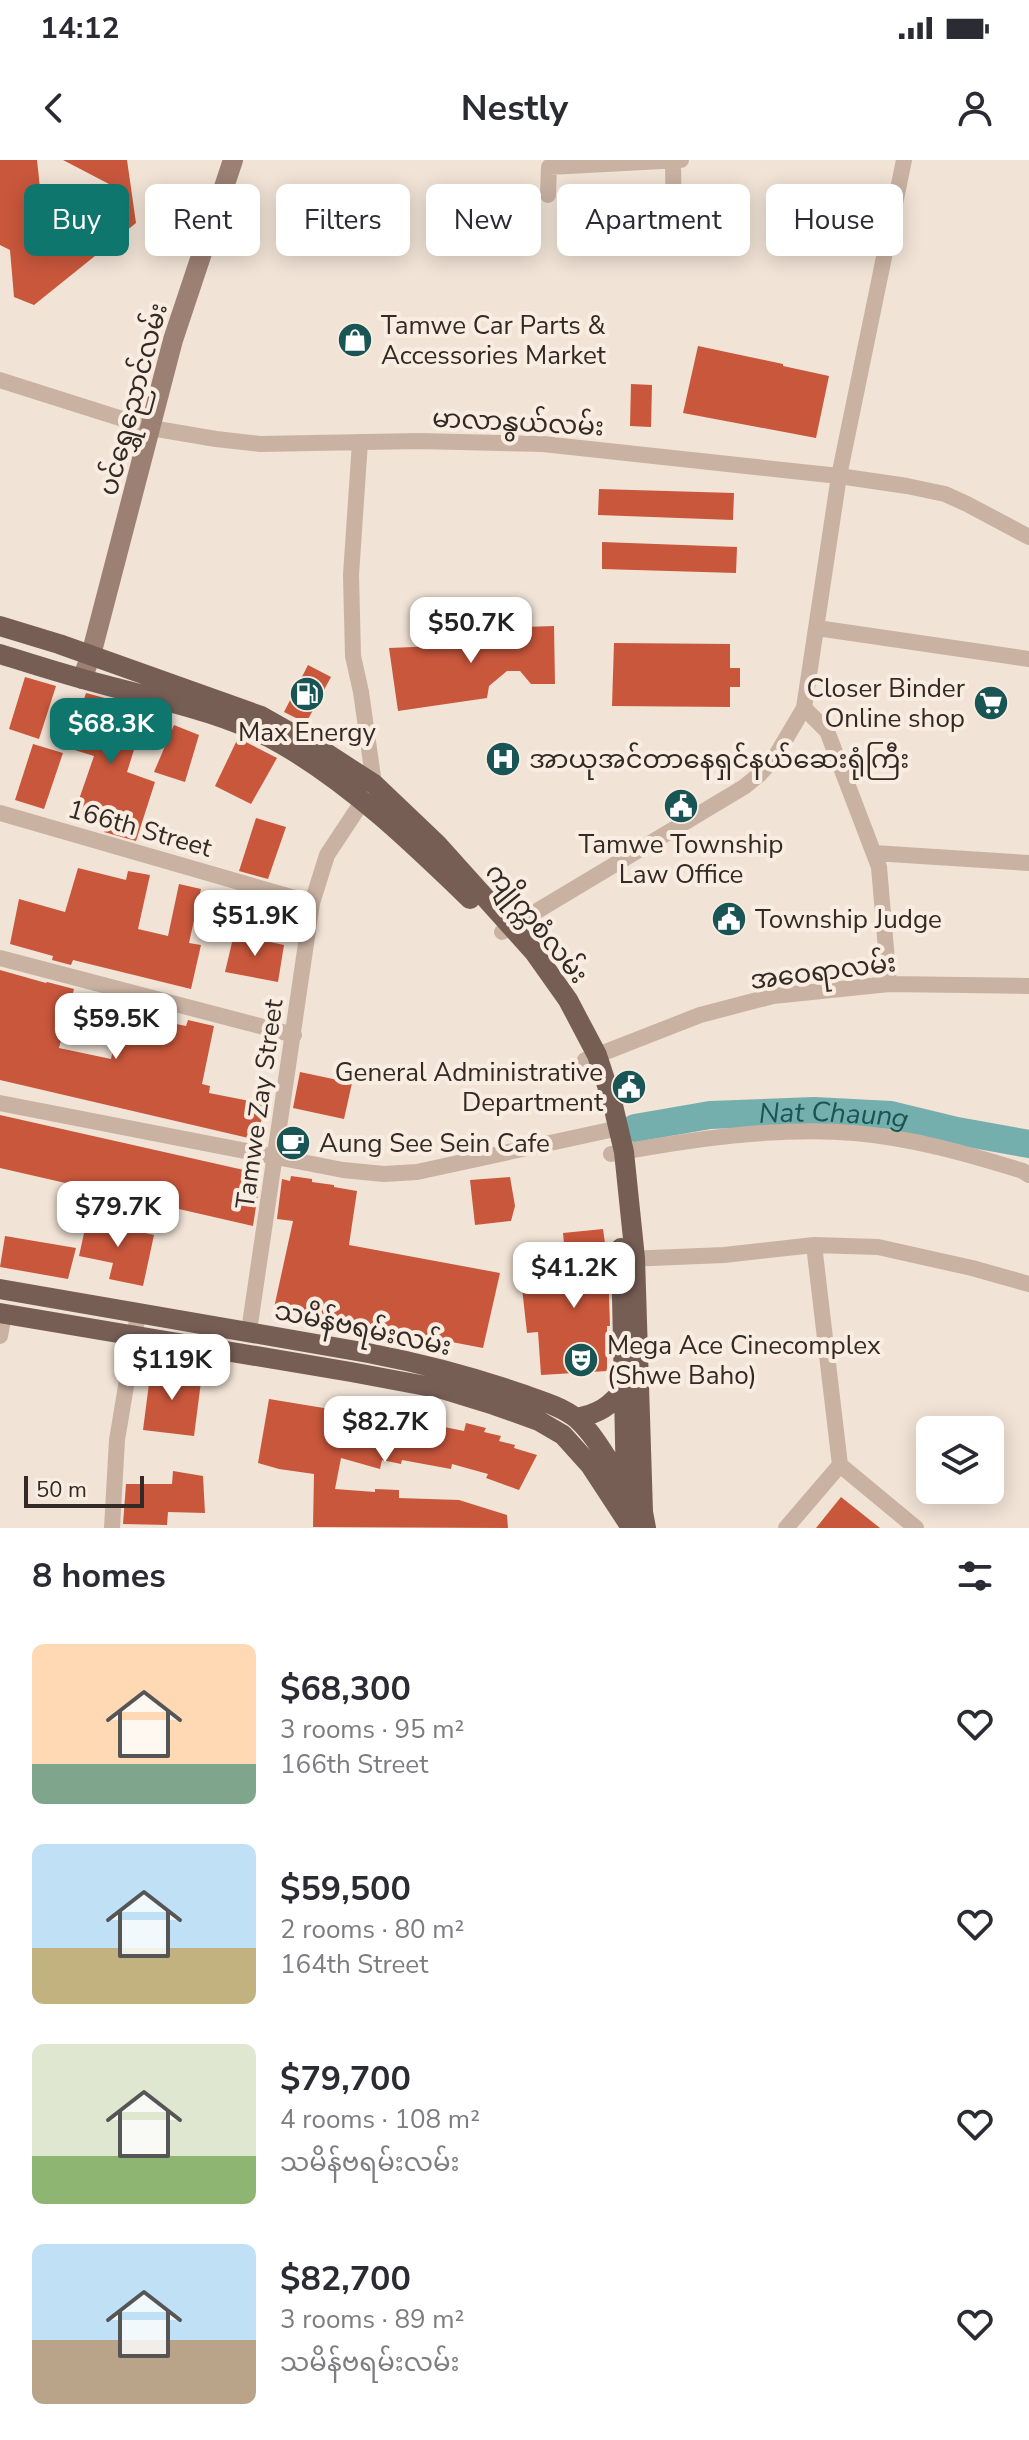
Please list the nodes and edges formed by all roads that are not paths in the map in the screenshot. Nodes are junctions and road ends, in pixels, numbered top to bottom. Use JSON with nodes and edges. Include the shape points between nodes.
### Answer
{"nodes":[{"id":1,"x":233,"y":160,"type":"edge"},
{"id":2,"x":673,"y":160,"type":"edge"},
{"id":3,"x":681,"y":160,"type":"edge"},
{"id":4,"x":904,"y":160,"type":"edge"},
{"id":5,"x":673,"y":184,"type":"edge"},
{"id":6,"x":548,"y":195,"type":"dead end"},
{"id":7,"x":0,"y":380,"type":"edge"},
{"id":8,"x":151,"y":428,"type":"junction"},
{"id":9,"x":360,"y":442,"type":"junction"},
{"id":10,"x":839,"y":476,"type":"junction"},
{"id":11,"x":1029,"y":537,"type":"edge"},
{"id":12,"x":0,"y":626,"type":"edge"},
{"id":13,"x":817,"y":628,"type":"junction"},
{"id":14,"x":0,"y":654,"type":"edge"},
{"id":15,"x":91,"y":655,"type":"junction"},
{"id":16,"x":1029,"y":659,"type":"edge"},
{"id":17,"x":82,"y":679,"type":"junction"},
{"id":18,"x":804,"y":708,"type":"junction"},
{"id":19,"x":369,"y":792,"type":"junction"},
{"id":20,"x":0,"y":813,"type":"edge"},
{"id":21,"x":874,"y":853,"type":"junction"},
{"id":22,"x":1029,"y":863,"type":"edge"},
{"id":23,"x":312,"y":903,"type":"junction"},
{"id":24,"x":507,"y":929,"type":"junction"},
{"id":25,"x":0,"y":958,"type":"edge"},
{"id":26,"x":889,"y":984,"type":"junction"},
{"id":27,"x":1029,"y":986,"type":"edge"},
{"id":28,"x":294,"y":1035,"type":"junction"},
{"id":29,"x":591,"y":1058,"type":"junction"},
{"id":30,"x":0,"y":1103,"type":"edge"},
{"id":31,"x":613,"y":1129,"type":"junction"},
{"id":32,"x":618,"y":1153,"type":"junction"},
{"id":33,"x":276,"y":1157,"type":"junction"},
{"id":34,"x":1026,"y":1173,"type":"edge"},
{"id":35,"x":814,"y":1245,"type":"junction"},
{"id":36,"x":628,"y":1259,"type":"junction"},
{"id":37,"x":1029,"y":1284,"type":"edge"},
{"id":38,"x":0,"y":1289,"type":"edge"},
{"id":39,"x":2,"y":1314,"type":"edge"},
{"id":40,"x":136,"y":1324,"type":"junction"},
{"id":41,"x":259,"y":1333,"type":"junction"},
{"id":42,"x":200,"y":1335,"type":"junction"},
{"id":43,"x":0,"y":1336,"type":"edge"},
{"id":44,"x":263,"y":1357,"type":"junction"},
{"id":45,"x":625,"y":1388,"type":"junction"},
{"id":46,"x":576,"y":1418,"type":"junction"},
{"id":47,"x":840,"y":1465,"type":"junction"},
{"id":48,"x":626,"y":1489,"type":"junction"},
{"id":49,"x":639,"y":1525,"type":"edge"},
{"id":50,"x":112,"y":1528,"type":"edge"},
{"id":51,"x":786,"y":1528,"type":"edge"},
{"id":52,"x":916,"y":1528,"type":"edge"}],
"edges":[{"from":1,"to":8,"type":"street","name":"ပင်ရွှေညောင်လမ်း","via":[[173,340]]},
{"from":2,"to":3,"type":"street"},
{"from":2,"to":5,"type":"street"},
{"from":2,"to":6,"type":"street","via":[[549,167]]},
{"from":4,"to":10,"type":"street"},
{"from":7,"to":8,"type":"street","name":"မာလာနွယ်လမ်း"},
{"from":8,"to":9,"type":"street","name":"မာလာနွယ်လမ်း","via":[[260,444]]},
{"from":8,"to":15,"type":"street","name":"ပင်ရွှေညောင်လမ်း"},
{"from":9,"to":10,"type":"street","name":"မာလာနွယ်လမ်း","via":[[543,444]]},
{"from":9,"to":19,"type":"street","via":[[351,575],[353,656]]},
{"from":10,"to":11,"type":"street","name":"မာလာနွယ်လမ်း","via":[[945,494]]},
{"from":10,"to":13,"type":"street"},
{"from":12,"to":15,"type":"main road","name":"ကျိုက္ကစံလမ်း"},
{"from":13,"to":16,"type":"street"},
{"from":13,"to":18,"type":"street"},
{"from":14,"to":17,"type":"main road","name":"ကျိုက္ကစံလမ်း"},
{"from":15,"to":17,"type":"street","name":"ပင်ရွှေညောင်လမ်း"},
{"from":15,"to":19,"type":"main road","name":"ကျိုက္ကစံလမ်း","via":[[288,729]]},
{"from":17,"to":19,"type":"main road","name":"ကျိုက္ကစံလမ်း","via":[[247,728]]},
{"from":18,"to":21,"type":"street","via":[[827,731]]},
{"from":18,"to":24,"type":"street","via":[[775,757],[744,787]]},
{"from":19,"to":23,"type":"street","name":"Tamwe Zay Street","via":[[327,855]]},
{"from":19,"to":24,"type":"main road","name":"ကျိုက္ကစံလမ်း","via":[[437,844]]},
{"from":20,"to":23,"type":"street","name":"166th Street"},
{"from":21,"to":22,"type":"street"},
{"from":21,"to":26,"type":"street"},
{"from":23,"to":28,"type":"street","name":"Tamwe Zay Street"},
{"from":24,"to":29,"type":"main road","name":"ကျိုက္ကစံလမ်း","via":[[568,1000]]},
{"from":25,"to":28,"type":"street"},
{"from":26,"to":27,"type":"street","name":"အဝေရာလမ်း"},
{"from":26,"to":29,"type":"street","name":"အဝေရာလမ်း","via":[[773,996],[700,1015]]},
{"from":28,"to":33,"type":"street","name":"Tamwe Zay Street"},
{"from":29,"to":31,"type":"main road","name":"ကျိုက္ကစံလမ်း","via":[[612,1101]]},
{"from":30,"to":33,"type":"street"},
{"from":31,"to":32,"type":"main road","name":"ကျိုက္ကစံလမ်း"},
{"from":31,"to":33,"type":"street","via":[[401,1174]]},
{"from":32,"to":34,"type":"street","via":[[759,1134],[853,1133],[891,1137]]},
{"from":32,"to":36,"type":"main road","name":"ကျိုက္ကစံလမ်း"},
{"from":33,"to":41,"type":"street","name":"Tamwe Zay Street"},
{"from":35,"to":36,"type":"street"},
{"from":35,"to":37,"type":"street","via":[[878,1247]]},
{"from":35,"to":47,"type":"street"},
{"from":36,"to":45,"type":"main road","name":"ကျိုက္ကစံလမ်း"},
{"from":36,"to":49,"type":"main road","name":"ကျိုက္ကစံလမ်း"},
{"from":38,"to":40,"type":"main road","name":"သမိန်ဗရမ်းလမ်း"},
{"from":39,"to":40,"type":"main road","name":"သမိန်ဗရမ်းလမ်း"},
{"from":39,"to":43,"type":"street"},
{"from":40,"to":42,"type":"main road","name":"သမိန်ဗရမ်းလမ်း"},
{"from":40,"to":50,"type":"street","via":[[117,1440]]},
{"from":41,"to":42,"type":"main road","name":"သမိန်ဗရမ်းလမ်း"},
{"from":41,"to":44,"type":"main road"},
{"from":41,"to":46,"type":"main road","name":"သမိန်ဗရမ်းလမ်း","via":[[418,1363],[541,1401]]},
{"from":42,"to":44,"type":"main road","name":"သမိန်ဗရမ်းလမ်း"},
{"from":44,"to":49,"type":"main road","name":"သမိန်ဗရမ်းလမ်း","via":[[442,1389],[539,1421],[579,1451]]},
{"from":45,"to":46,"type":"main road","via":[[610,1406]]},
{"from":45,"to":48,"type":"main road","name":"ကျိုက္ကစံလမ်း"},
{"from":46,"to":48,"type":"main road","name":"သမိန်ဗရမ်းလမ်း"},
{"from":47,"to":51,"type":"street"},
{"from":47,"to":52,"type":"street"},
{"from":48,"to":49,"type":"main road","name":"သမိန်ဗရမ်းလမ်း"}]}
